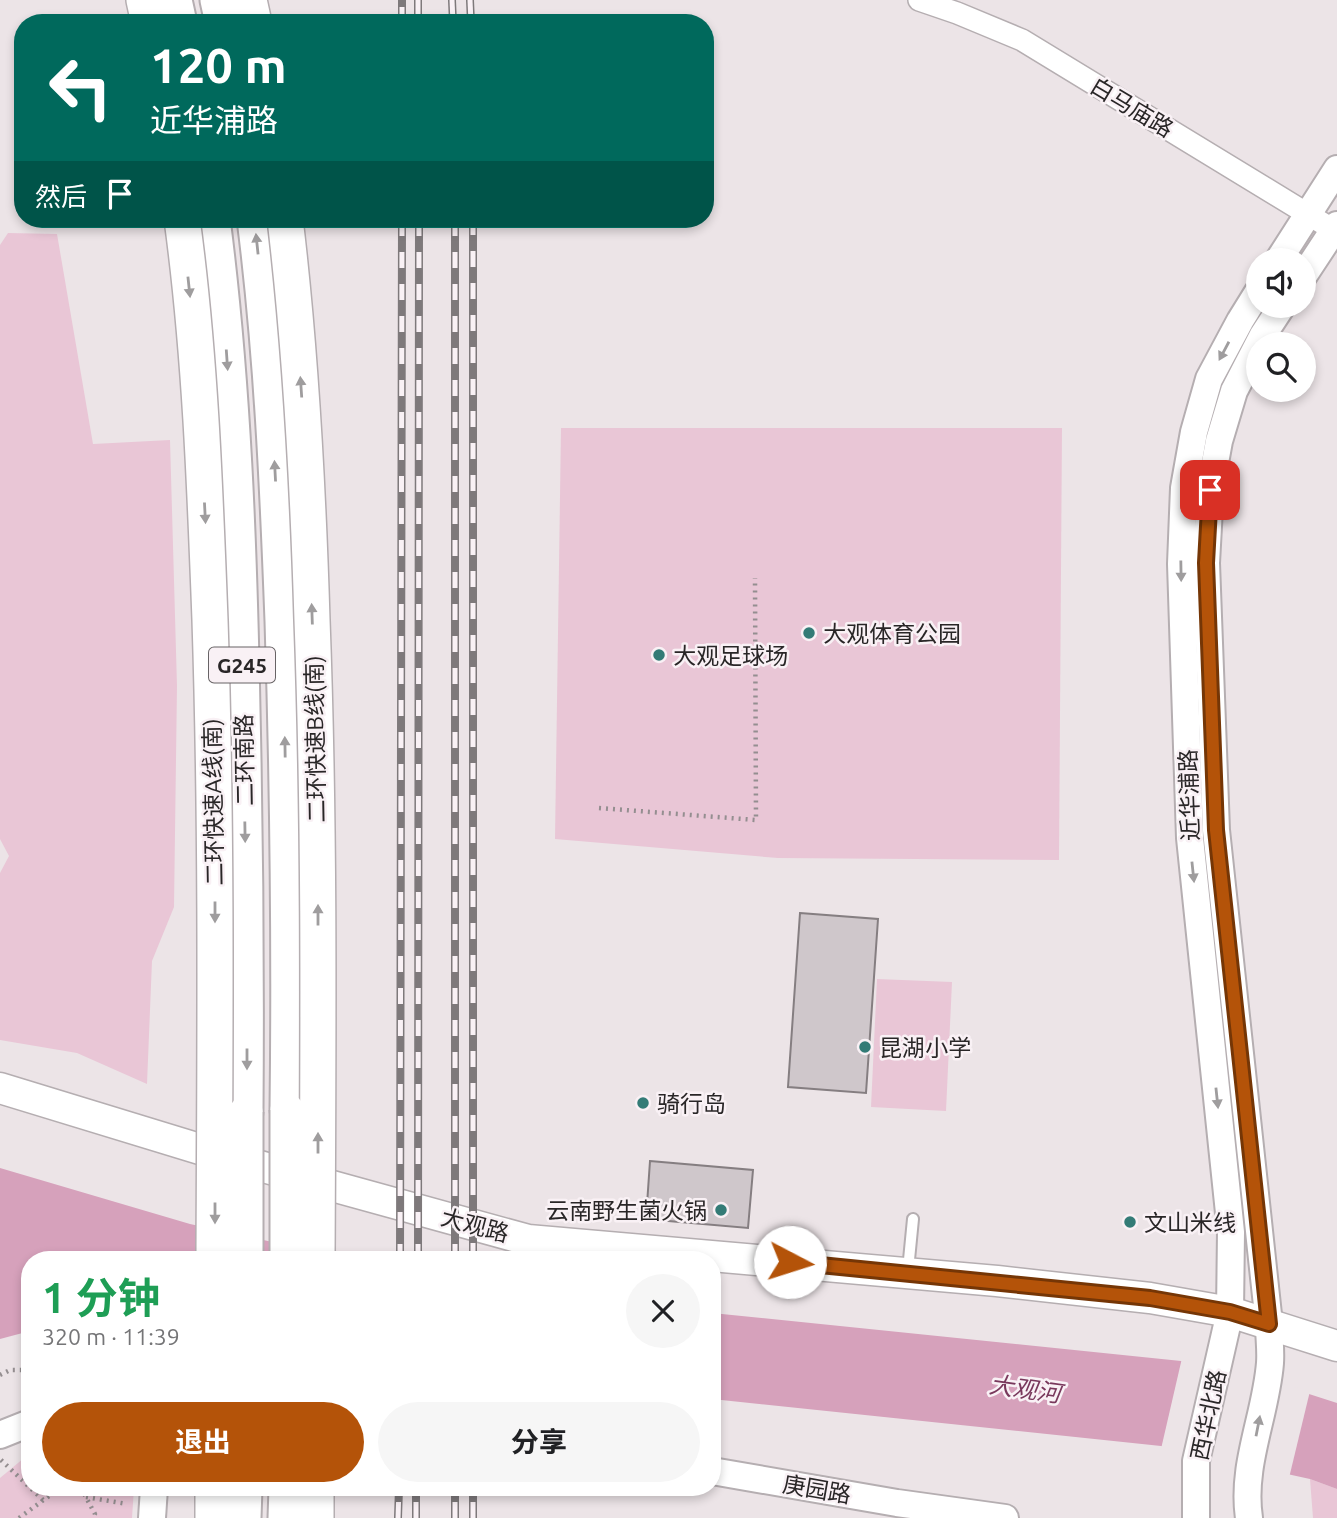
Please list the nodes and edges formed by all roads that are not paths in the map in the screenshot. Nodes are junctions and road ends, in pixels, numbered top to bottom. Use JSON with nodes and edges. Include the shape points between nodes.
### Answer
{"nodes":[{"id":1,"x":919,"y":0,"type":"edge"},
{"id":2,"x":1337,"y":169,"type":"edge"},
{"id":3,"x":1308,"y":214,"type":"junction"},
{"id":4,"x":183,"y":228,"type":"edge"},
{"id":5,"x":214,"y":228,"type":"edge"},
{"id":6,"x":255,"y":228,"type":"edge"},
{"id":7,"x":286,"y":228,"type":"edge"},
{"id":8,"x":1336,"y":229,"type":"edge"},
{"id":9,"x":1286,"y":248,"type":"edge"},
{"id":10,"x":1316,"y":258,"type":"edge"},
{"id":11,"x":1246,"y":313,"type":"edge"},
{"id":12,"x":1274,"y":318,"type":"edge"},
{"id":13,"x":0,"y":1088,"type":"edge"},
{"id":14,"x":914,"y":1219,"type":"dead end"},
{"id":15,"x":214,"y":1251,"type":"edge"},
{"id":16,"x":246,"y":1251,"type":"edge"},
{"id":17,"x":287,"y":1251,"type":"edge"},
{"id":18,"x":317,"y":1251,"type":"edge"},
{"id":19,"x":655,"y":1251,"type":"edge"},
{"id":20,"x":721,"y":1257,"type":"edge"},
{"id":21,"x":908,"y":1273,"type":"junction"},
{"id":22,"x":1230,"y":1312,"type":"junction"},
{"id":23,"x":1269,"y":1324,"type":"junction"},
{"id":24,"x":1337,"y":1346,"type":"edge"},
{"id":25,"x":21,"y":1427,"type":"edge"},
{"id":26,"x":0,"y":1435,"type":"edge"},
{"id":27,"x":721,"y":1473,"type":"edge"},
{"id":28,"x":213,"y":1496,"type":"edge"},
{"id":29,"x":245,"y":1496,"type":"edge"},
{"id":30,"x":286,"y":1496,"type":"edge"},
{"id":31,"x":316,"y":1496,"type":"edge"},
{"id":32,"x":213,"y":1518,"type":"edge"},
{"id":33,"x":244,"y":1518,"type":"edge"},
{"id":34,"x":285,"y":1518,"type":"edge"},
{"id":35,"x":316,"y":1518,"type":"edge"},
{"id":36,"x":1005,"y":1518,"type":"edge"},
{"id":37,"x":1196,"y":1518,"type":"edge"},
{"id":38,"x":1249,"y":1518,"type":"edge"}],
"edges":[{"from":1,"to":3,"type":"street","name":"白马庙路","via":[[1022,40]]},
{"from":2,"to":3,"type":"street"},
{"from":3,"to":8,"type":"street","name":"白马庙路"},
{"from":3,"to":9,"type":"street"},
{"from":4,"to":15,"type":"highway","name":"二环快速A线(南)","one_way":true,"bridge":true,"via":[[199,397],[210,640]]},
{"from":5,"to":16,"type":"main road","name":"二环南路","number":"G245","one_way":true,"bridge":true,"via":[[240,597]]},
{"from":17,"to":6,"type":"main road","name":"二环南路","number":"G245","one_way":true,"bridge":true,"via":[[281,610],[270,393]]},
{"from":18,"to":7,"type":"highway","name":"二环快速B线(南)","one_way":true,"bridge":true,"via":[[314,651],[301,391]]},
{"from":8,"to":10,"type":"street"},
{"from":11,"to":22,"type":"street","name":"近华浦路","one_way":true,"via":[[1209,379],[1194,432],[1184,488],[1181,564],[1190,838],[1230,1225]]},
{"from":12,"to":23,"type":"street","name":"近华浦路","via":[[1234,391],[1219,440],[1210,490],[1206,563],[1216,830]]},
{"from":13,"to":19,"type":"main road","name":"大观路","via":[[216,1154],[528,1240]]},
{"from":14,"to":21,"type":"lane"},
{"from":20,"to":21,"type":"main road","name":"大观路"},
{"from":21,"to":22,"type":"main road","name":"大观路","via":[[1150,1298]]},
{"from":22,"to":23,"type":"main road","name":"大观路"},
{"from":22,"to":37,"type":"street","name":"西华北路","via":[[1196,1461]]},
{"from":23,"to":24,"type":"main road","name":"大观路"},
{"from":38,"to":23,"type":"street","one_way":true,"via":[[1248,1473],[1270,1363]]},
{"from":25,"to":26,"type":"street"},
{"from":27,"to":36,"type":"street","name":"庚园路"},
{"from":28,"to":32,"type":"highway"},
{"from":29,"to":33,"type":"main road"},
{"from":30,"to":34,"type":"main road"},
{"from":31,"to":35,"type":"highway"}]}
